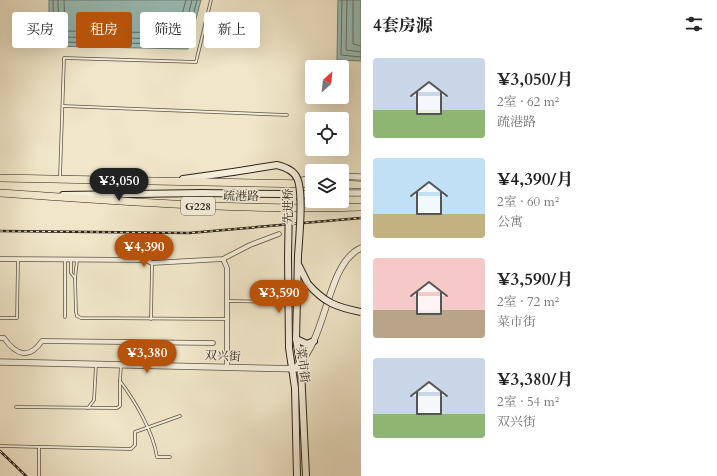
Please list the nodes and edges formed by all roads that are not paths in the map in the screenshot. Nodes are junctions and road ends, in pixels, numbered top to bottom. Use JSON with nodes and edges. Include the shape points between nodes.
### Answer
{"nodes":[{"id":1,"x":211,"y":0,"type":"edge"},
{"id":2,"x":62,"y":106,"type":"junction"},
{"id":3,"x":287,"y":115,"type":"dead end"},
{"id":4,"x":349,"y":176,"type":"edge"},
{"id":5,"x":361,"y":177,"type":"edge"},
{"id":6,"x":0,"y":178,"type":"edge"},
{"id":7,"x":60,"y":179,"type":"junction"},
{"id":8,"x":305,"y":179,"type":"edge"},
{"id":9,"x":165,"y":181,"type":"junction"},
{"id":10,"x":287,"y":183,"type":"junction"},
{"id":11,"x":305,"y":184,"type":"edge"},
{"id":12,"x":349,"y":184,"type":"edge"},
{"id":13,"x":361,"y":185,"type":"edge"},
{"id":14,"x":0,"y":193,"type":"edge"},
{"id":15,"x":349,"y":193,"type":"edge"},
{"id":16,"x":305,"y":194,"type":"edge"},
{"id":17,"x":361,"y":194,"type":"edge"},
{"id":18,"x":36,"y":196,"type":"junction"},
{"id":19,"x":300,"y":199,"type":"junction"},
{"id":20,"x":349,"y":207,"type":"edge"},
{"id":21,"x":361,"y":207,"type":"edge"},
{"id":22,"x":305,"y":208,"type":"edge"},
{"id":23,"x":314,"y":208,"type":"edge"},
{"id":24,"x":361,"y":211,"type":"edge"},
{"id":25,"x":279,"y":234,"type":"dead end"},
{"id":26,"x":361,"y":248,"type":"edge"},
{"id":27,"x":288,"y":257,"type":"joint"},
{"id":28,"x":298,"y":258,"type":"junction"},
{"id":29,"x":0,"y":259,"type":"edge"},
{"id":30,"x":18,"y":259,"type":"junction"},
{"id":31,"x":223,"y":259,"type":"junction"},
{"id":32,"x":65,"y":260,"type":"junction"},
{"id":33,"x":71,"y":260,"type":"junction"},
{"id":34,"x":77,"y":260,"type":"junction"},
{"id":35,"x":152,"y":263,"type":"junction"},
{"id":36,"x":76,"y":278,"type":"junction"},
{"id":37,"x":227,"y":301,"type":"junction"},
{"id":38,"x":288,"y":302,"type":"junction"},
{"id":39,"x":361,"y":312,"type":"edge"},
{"id":40,"x":65,"y":317,"type":"dead end"},
{"id":41,"x":0,"y":318,"type":"edge"},
{"id":42,"x":150,"y":319,"type":"junction"},
{"id":43,"x":227,"y":319,"type":"junction"},
{"id":44,"x":0,"y":338,"type":"edge"},
{"id":45,"x":296,"y":339,"type":"junction"},
{"id":46,"x":314,"y":341,"type":"junction"},
{"id":47,"x":213,"y":343,"type":"dead end"},
{"id":48,"x":27,"y":354,"type":"junction"},
{"id":49,"x":0,"y":362,"type":"edge"},
{"id":50,"x":27,"y":362,"type":"junction"},
{"id":51,"x":96,"y":364,"type":"junction"},
{"id":52,"x":121,"y":364,"type":"junction"},
{"id":53,"x":301,"y":366,"type":"junction"},
{"id":54,"x":227,"y":367,"type":"junction"},
{"id":55,"x":293,"y":370,"type":"junction"},
{"id":56,"x":120,"y":381,"type":"junction"},
{"id":57,"x":16,"y":407,"type":"dead end"},
{"id":58,"x":88,"y":408,"type":"junction"},
{"id":59,"x":180,"y":416,"type":"dead end"},
{"id":60,"x":146,"y":427,"type":"junction"},
{"id":61,"x":0,"y":446,"type":"edge"},
{"id":62,"x":39,"y":448,"type":"junction"},
{"id":63,"x":170,"y":457,"type":"dead end"},
{"id":64,"x":39,"y":476,"type":"edge"},
{"id":65,"x":297,"y":476,"type":"edge"},
{"id":66,"x":306,"y":476,"type":"edge"}],
"edges":[{"from":1,"to":2,"type":"lane","via":[[196,62],[64,58]]},
{"from":2,"to":3,"type":"lane"},
{"from":2,"to":7,"type":"lane"},
{"from":4,"to":5,"type":"street"},
{"from":6,"to":7,"type":"highway","name":"疏港路","number":"G228"},
{"from":7,"to":9,"type":"highway","name":"疏港路","number":"G228"},
{"from":8,"to":10,"type":"street"},
{"from":9,"to":10,"type":"highway","name":"疏港路","number":"G228"},
{"from":9,"to":19,"type":"main road","name":"先进桥","bridge":true,"via":[[272,165],[284,167],[297,178]]},
{"from":10,"to":11,"type":"highway","name":"疏港路","number":"G228"},
{"from":12,"to":13,"type":"highway"},
{"from":14,"to":18,"type":"highway","name":"疏港路","number":"G228"},
{"from":15,"to":17,"type":"street"},
{"from":16,"to":19,"type":"street"},
{"from":18,"to":22,"type":"highway","name":"疏港路","number":"G228","via":[[192,206]]},
{"from":18,"to":27,"type":"main road","name":"先进桥","bridge":true,"via":[[283,194],[289,202]]},
{"from":19,"to":28,"type":"main road","name":"先进桥","bridge":true},
{"from":20,"to":21,"type":"highway","name":"疏港路","number":"G228"},
{"from":23,"to":24,"type":"street"},
{"from":25,"to":31,"type":"street"},
{"from":26,"to":46,"type":"street","via":[[346,259],[340,269]]},
{"from":27,"to":38,"type":"main road","name":"菜市街"},
{"from":28,"to":39,"type":"main road","bridge":true,"via":[[308,284],[322,298],[337,307]]},
{"from":28,"to":45,"type":"main road","name":"菜市街"},
{"from":29,"to":30,"type":"street"},
{"from":30,"to":32,"type":"street"},
{"from":30,"to":41,"type":"lane","via":[[17,318]]},
{"from":31,"to":35,"type":"street"},
{"from":31,"to":37,"type":"street","via":[[227,268]]},
{"from":32,"to":33,"type":"street"},
{"from":32,"to":40,"type":"lane"},
{"from":33,"to":34,"type":"street"},
{"from":33,"to":36,"type":"lane","via":[[71,273]]},
{"from":34,"to":35,"type":"street","via":[[146,260]]},
{"from":34,"to":36,"type":"lane"},
{"from":35,"to":42,"type":"lane"},
{"from":36,"to":42,"type":"lane","via":[[77,316],[83,319]]},
{"from":37,"to":38,"type":"lane"},
{"from":37,"to":43,"type":"street"},
{"from":38,"to":55,"type":"main road","name":"菜市街","via":[[289,348]]},
{"from":42,"to":43,"type":"lane"},
{"from":43,"to":54,"type":"street"},
{"from":44,"to":48,"type":"street","via":[[4,338],[13,348]]},
{"from":45,"to":46,"type":"main road","via":[[307,344]]},
{"from":45,"to":53,"type":"main road","name":"菜市街"},
{"from":46,"to":53,"type":"street"},
{"from":47,"to":48,"type":"street","via":[[42,341]]},
{"from":48,"to":50,"type":"street"},
{"from":49,"to":50,"type":"street","name":"双兴街"},
{"from":50,"to":51,"type":"street","name":"双兴街"},
{"from":51,"to":52,"type":"street","name":"双兴街"},
{"from":51,"to":58,"type":"lane","via":[[94,400]]},
{"from":52,"to":54,"type":"street","name":"双兴街"},
{"from":52,"to":56,"type":"lane"},
{"from":53,"to":55,"type":"street"},
{"from":53,"to":66,"type":"main road","name":"菜市街"},
{"from":54,"to":55,"type":"street","name":"双兴街"},
{"from":55,"to":65,"type":"main road","name":"菜市街"},
{"from":56,"to":58,"type":"lane","via":[[120,406]]},
{"from":56,"to":60,"type":"lane","via":[[136,402]]},
{"from":57,"to":58,"type":"lane"},
{"from":59,"to":60,"type":"lane"},
{"from":60,"to":62,"type":"lane","via":[[135,432],[135,445],[131,449]]},
{"from":60,"to":63,"type":"lane","via":[[157,457]]},
{"from":61,"to":62,"type":"lane"},
{"from":62,"to":64,"type":"lane"}]}
